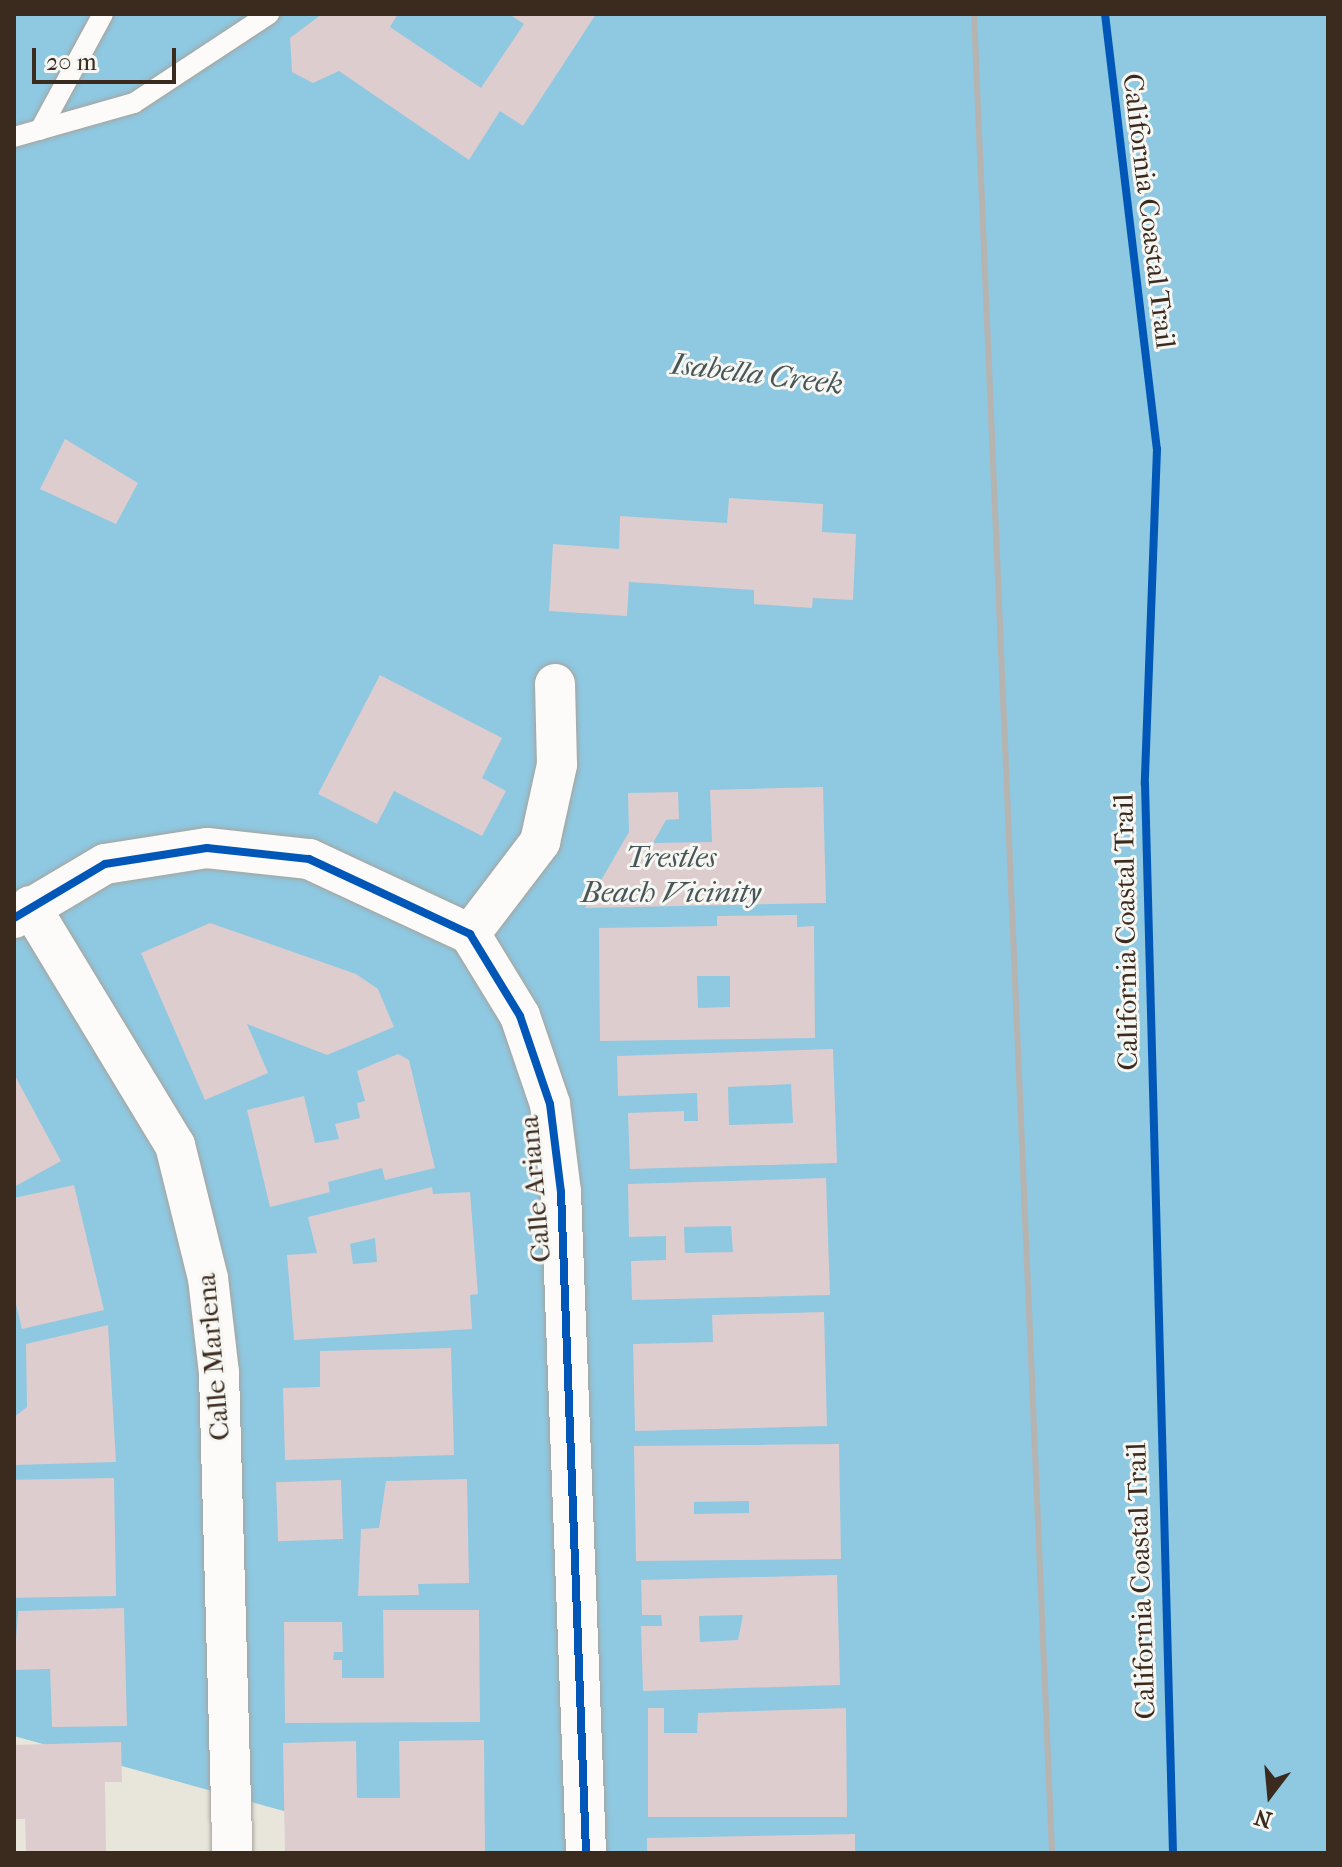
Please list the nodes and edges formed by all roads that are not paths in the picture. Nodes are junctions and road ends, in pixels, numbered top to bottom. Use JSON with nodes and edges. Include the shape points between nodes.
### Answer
{"nodes":[{"id":1,"x":103,"y":14,"type":"edge"},
{"id":2,"x":269,"y":14,"type":"edge"},
{"id":3,"x":40,"y":130,"type":"junction"},
{"id":4,"x":14,"y":137,"type":"edge"},
{"id":5,"x":555,"y":684,"type":"dead end"},
{"id":6,"x":22,"y":912,"type":"edge"},
{"id":7,"x":470,"y":934,"type":"junction"},
{"id":8,"x":232,"y":1853,"type":"edge"},
{"id":9,"x":586,"y":1853,"type":"edge"}],
"edges":[{"from":1,"to":3,"type":"lane"},
{"from":2,"to":3,"type":"lane","via":[[134,103]]},
{"from":3,"to":4,"type":"lane"},
{"from":5,"to":7,"type":"street","via":[[557,765],[540,842]]},
{"from":6,"to":7,"type":"street","via":[[105,864],[207,848],[309,859]]},
{"from":6,"to":8,"type":"street","name":"Calle Marlena","via":[[175,1145],[208,1278],[219,1373]]},
{"from":7,"to":9,"type":"street","name":"Calle Ariana","via":[[520,1016],[550,1104],[561,1192]]}]}
